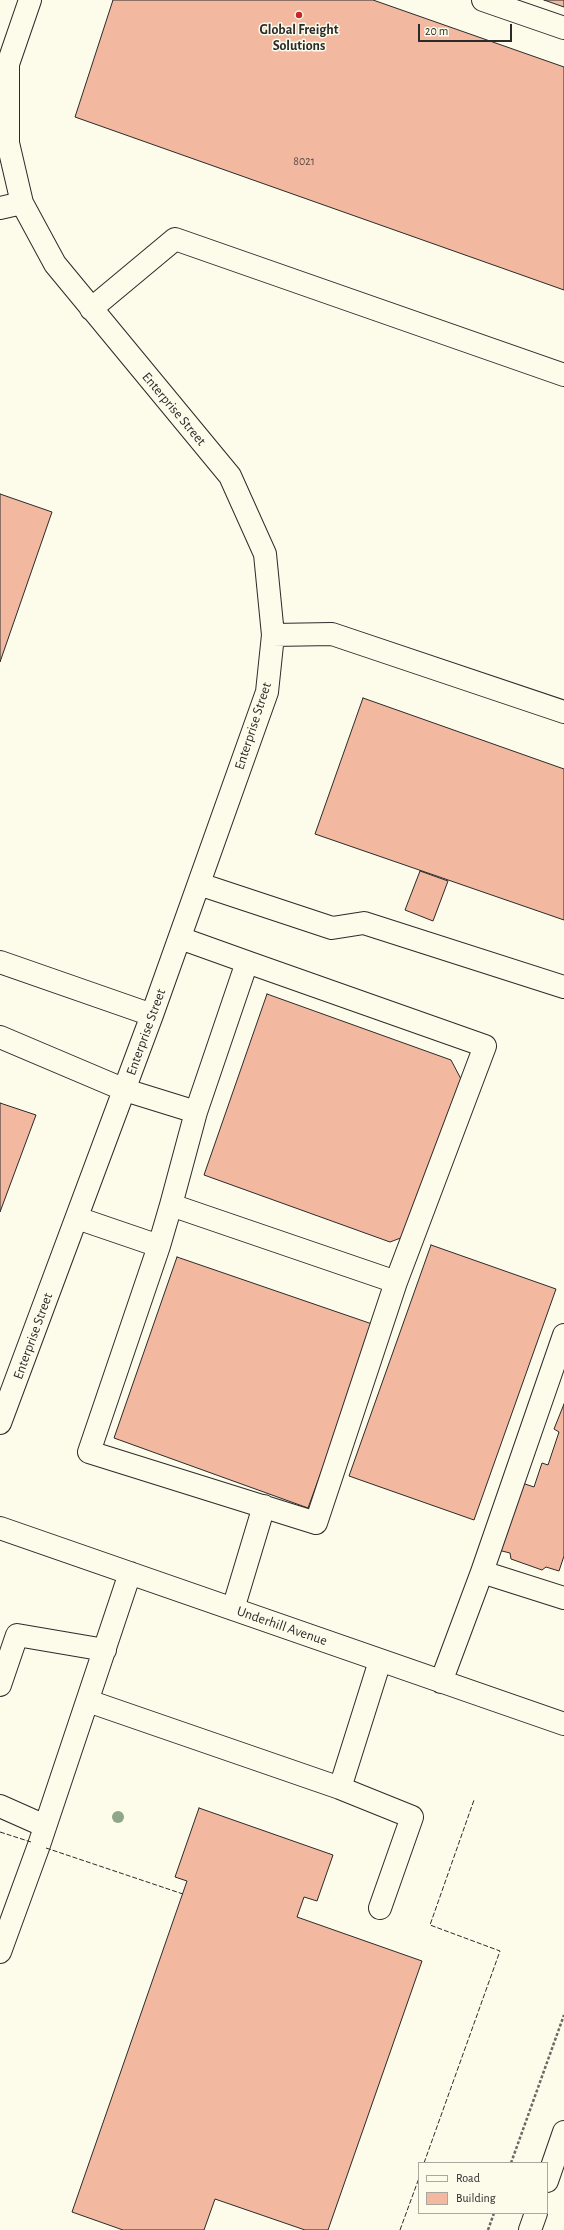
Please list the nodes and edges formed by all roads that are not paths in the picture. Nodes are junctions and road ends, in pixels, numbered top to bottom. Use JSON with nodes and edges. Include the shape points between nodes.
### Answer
{"nodes":[{"id":1,"x":30,"y":0,"type":"edge"},
{"id":2,"x":483,"y":0,"type":"edge"},
{"id":3,"x":564,"y":28,"type":"edge"},
{"id":4,"x":22,"y":203,"type":"junction"},
{"id":5,"x":0,"y":208,"type":"edge"},
{"id":6,"x":91,"y":309,"type":"junction"},
{"id":7,"x":564,"y":375,"type":"edge"},
{"id":8,"x":274,"y":635,"type":"junction"},
{"id":9,"x":564,"y":712,"type":"edge"},
{"id":10,"x":200,"y":884,"type":"junction"},
{"id":11,"x":180,"y":938,"type":"junction"},
{"id":12,"x":0,"y":962,"type":"edge"},
{"id":13,"x":248,"y":962,"type":"junction"},
{"id":14,"x":564,"y":987,"type":"edge"},
{"id":15,"x":152,"y":1015,"type":"junction"},
{"id":16,"x":0,"y":1037,"type":"edge"},
{"id":17,"x":125,"y":1090,"type":"junction"},
{"id":18,"x":196,"y":1112,"type":"junction"},
{"id":19,"x":171,"y":1205,"type":"junction"},
{"id":20,"x":77,"y":1218,"type":"junction"},
{"id":21,"x":159,"y":1246,"type":"junction"},
{"id":22,"x":396,"y":1282,"type":"junction"},
{"id":23,"x":564,"y":1335,"type":"edge"},
{"id":24,"x":0,"y":1423,"type":"edge"},
{"id":25,"x":264,"y":1506,"type":"junction"},
{"id":26,"x":0,"y":1528,"type":"edge"},
{"id":27,"x":482,"y":1572,"type":"junction"},
{"id":28,"x":130,"y":1573,"type":"junction"},
{"id":29,"x":564,"y":1598,"type":"edge"},
{"id":30,"x":232,"y":1609,"type":"junction"},
{"id":31,"x":104,"y":1650,"type":"junction"},
{"id":32,"x":380,"y":1661,"type":"junction"},
{"id":33,"x":441,"y":1682,"type":"junction"},
{"id":34,"x":0,"y":1685,"type":"edge"},
{"id":35,"x":88,"y":1701,"type":"junction"},
{"id":36,"x":564,"y":1724,"type":"edge"},
{"id":37,"x":340,"y":1788,"type":"junction"},
{"id":38,"x":0,"y":1806,"type":"edge"},
{"id":39,"x":45,"y":1826,"type":"junction"},
{"id":40,"x":380,"y":1908,"type":"dead end"},
{"id":41,"x":0,"y":1952,"type":"edge"},
{"id":42,"x":564,"y":2132,"type":"edge"},
{"id":43,"x":548,"y":2178,"type":"edge"},
{"id":44,"x":536,"y":2214,"type":"edge"},
{"id":45,"x":530,"y":2230,"type":"edge"}],
"edges":[{"from":1,"to":4,"type":"street","name":"Enterprise Street","via":[[8,64],[8,143]]},
{"from":2,"to":3,"type":"street"},
{"from":4,"to":5,"type":"street"},
{"from":4,"to":6,"type":"street","name":"Enterprise Street","via":[[55,264]]},
{"from":6,"to":7,"type":"street","via":[[175,239]]},
{"from":6,"to":8,"type":"street","name":"Enterprise Street","via":[[230,476],[265,554]]},
{"from":8,"to":9,"type":"street","via":[[332,634]]},
{"from":8,"to":10,"type":"street","name":"Enterprise Street","via":[[267,692]]},
{"from":10,"to":11,"type":"street","name":"Enterprise Street"},
{"from":10,"to":14,"type":"street","via":[[332,928],[364,923]]},
{"from":11,"to":13,"type":"street"},
{"from":11,"to":15,"type":"street","name":"Enterprise Street"},
{"from":12,"to":15,"type":"street"},
{"from":13,"to":18,"type":"street"},
{"from":13,"to":22,"type":"street","via":[[485,1046]]},
{"from":15,"to":17,"type":"street","name":"Enterprise Street"},
{"from":16,"to":17,"type":"street"},
{"from":17,"to":18,"type":"street"},
{"from":17,"to":20,"type":"street","name":"Enterprise Street"},
{"from":18,"to":19,"type":"street"},
{"from":19,"to":21,"type":"street"},
{"from":19,"to":22,"type":"street"},
{"from":20,"to":21,"type":"street"},
{"from":20,"to":24,"type":"street","name":"Enterprise Street"},
{"from":21,"to":25,"type":"street","via":[[90,1452]]},
{"from":22,"to":25,"type":"street","via":[[316,1523]]},
{"from":23,"to":27,"type":"street"},
{"from":25,"to":30,"type":"street"},
{"from":26,"to":28,"type":"street","name":"Underhill Avenue"},
{"from":27,"to":29,"type":"street"},
{"from":27,"to":33,"type":"street"},
{"from":28,"to":30,"type":"street","name":"Underhill Avenue"},
{"from":28,"to":31,"type":"street"},
{"from":30,"to":32,"type":"street","name":"Underhill Avenue"},
{"from":31,"to":34,"type":"street","via":[[17,1635]]},
{"from":31,"to":35,"type":"street"},
{"from":32,"to":33,"type":"street","name":"Underhill Avenue"},
{"from":32,"to":37,"type":"street"},
{"from":33,"to":36,"type":"street","name":"Underhill Avenue"},
{"from":35,"to":37,"type":"street"},
{"from":35,"to":39,"type":"street"},
{"from":37,"to":40,"type":"street","via":[[412,1817]]},
{"from":38,"to":39,"type":"street"},
{"from":39,"to":41,"type":"street"},
{"from":42,"to":43,"type":"street"},
{"from":44,"to":45,"type":"street"}]}
